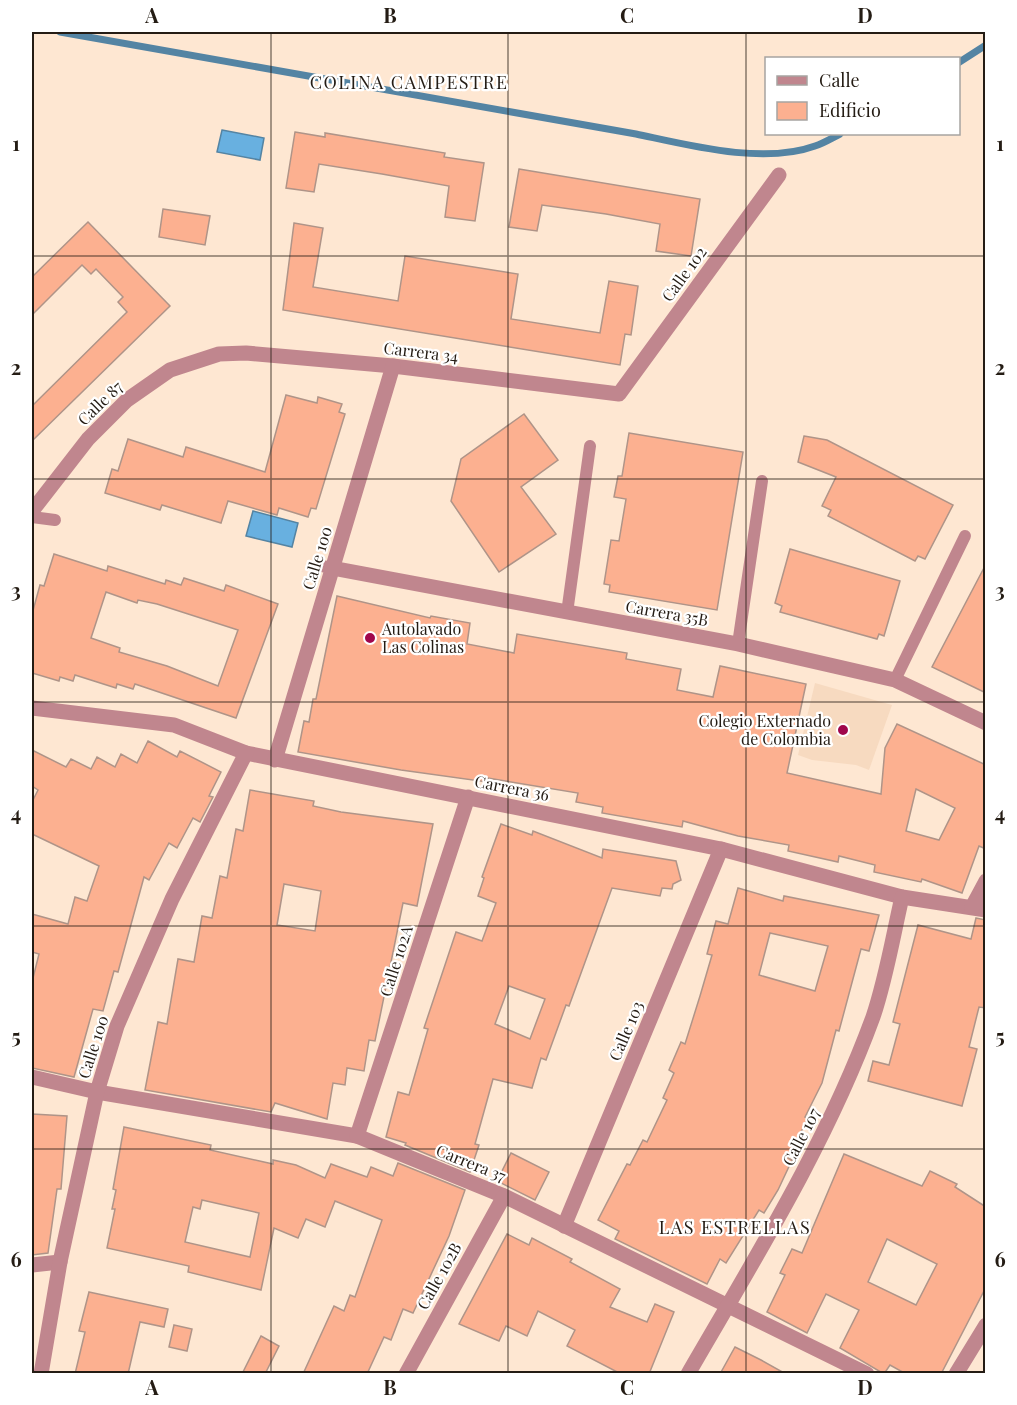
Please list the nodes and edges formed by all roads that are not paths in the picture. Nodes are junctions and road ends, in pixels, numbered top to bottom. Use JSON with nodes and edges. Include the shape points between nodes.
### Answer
{"nodes":[{"id":1,"x":779,"y":175,"type":"dead end"},
{"id":2,"x":219,"y":354,"type":"joint"},
{"id":3,"x":393,"y":366,"type":"junction"},
{"id":4,"x":618,"y":394,"type":"joint"},
{"id":5,"x":590,"y":446,"type":"dead end"},
{"id":6,"x":762,"y":481,"type":"dead end"},
{"id":7,"x":32,"y":511,"type":"edge"},
{"id":8,"x":32,"y":517,"type":"edge"},
{"id":9,"x":55,"y":520,"type":"dead end"},
{"id":10,"x":965,"y":536,"type":"dead end"},
{"id":11,"x":325,"y":566,"type":"junction"},
{"id":12,"x":567,"y":613,"type":"junction"},
{"id":13,"x":738,"y":644,"type":"junction"},
{"id":14,"x":895,"y":680,"type":"junction"},
{"id":15,"x":32,"y":708,"type":"edge"},
{"id":16,"x":986,"y":723,"type":"edge"},
{"id":17,"x":246,"y":753,"type":"junction"},
{"id":18,"x":275,"y":760,"type":"junction"},
{"id":19,"x":468,"y":798,"type":"junction"},
{"id":20,"x":721,"y":849,"type":"junction"},
{"id":21,"x":986,"y":881,"type":"edge"},
{"id":22,"x":903,"y":897,"type":"junction"},
{"id":23,"x":979,"y":909,"type":"edge"},
{"id":24,"x":32,"y":1077,"type":"edge"},
{"id":25,"x":97,"y":1092,"type":"junction"},
{"id":26,"x":357,"y":1136,"type":"junction"},
{"id":27,"x":504,"y":1196,"type":"junction"},
{"id":28,"x":564,"y":1226,"type":"junction"},
{"id":29,"x":60,"y":1262,"type":"junction"},
{"id":30,"x":32,"y":1264,"type":"edge"},
{"id":31,"x":727,"y":1307,"type":"junction"},
{"id":32,"x":986,"y":1325,"type":"edge"},
{"id":33,"x":41,"y":1374,"type":"edge"},
{"id":34,"x":406,"y":1374,"type":"edge"},
{"id":35,"x":688,"y":1374,"type":"edge"},
{"id":36,"x":867,"y":1374,"type":"edge"},
{"id":37,"x":956,"y":1374,"type":"edge"}],
"edges":[{"from":1,"to":4,"type":"street","name":"Calle 102"},
{"from":2,"to":3,"type":"street","name":"Carrera 34"},
{"from":2,"to":7,"type":"street","name":"Calle 87","via":[[170,370],[127,400],[88,439]]},
{"from":3,"to":4,"type":"street","name":"Carrera 34"},
{"from":3,"to":11,"type":"street","name":"Calle 100"},
{"from":5,"to":12,"type":"lane"},
{"from":6,"to":13,"type":"lane"},
{"from":8,"to":9,"type":"lane"},
{"from":10,"to":14,"type":"lane"},
{"from":11,"to":12,"type":"street","name":"Carrera 35B"},
{"from":11,"to":18,"type":"street","name":"Calle 100"},
{"from":12,"to":13,"type":"street","name":"Carrera 35B"},
{"from":13,"to":14,"type":"street","name":"Carrera 35B"},
{"from":14,"to":16,"type":"street","name":"Carrera 35B"},
{"from":15,"to":17,"type":"street","name":"Carrera 36","via":[[174,725]]},
{"from":17,"to":18,"type":"street","name":"Carrera 36"},
{"from":17,"to":25,"type":"street","name":"Calle 100","via":[[172,899],[117,1026]]},
{"from":18,"to":19,"type":"street","name":"Carrera 36"},
{"from":19,"to":20,"type":"street","name":"Carrera 36"},
{"from":19,"to":26,"type":"street","name":"Calle 102A"},
{"from":20,"to":22,"type":"street","name":"Carrera 36"},
{"from":20,"to":28,"type":"street","name":"Calle 103"},
{"from":21,"to":23,"type":"street"},
{"from":22,"to":23,"type":"street","name":"Carrera 36"},
{"from":22,"to":31,"type":"street","name":"Calle 107","via":[[873,1015],[836,1107]]},
{"from":24,"to":25,"type":"street","name":"Carrera 37"},
{"from":25,"to":26,"type":"street","name":"Carrera 37"},
{"from":25,"to":29,"type":"street","name":"Calle 100"},
{"from":26,"to":27,"type":"street","name":"Carrera 37"},
{"from":27,"to":28,"type":"street","name":"Carrera 37"},
{"from":27,"to":34,"type":"street","name":"Calle 102B"},
{"from":28,"to":31,"type":"street","name":"Carrera 37"},
{"from":29,"to":30,"type":"street"},
{"from":29,"to":33,"type":"street","name":"Calle 100"},
{"from":31,"to":35,"type":"street","name":"Calle 107"},
{"from":31,"to":36,"type":"street","name":"Carrera 37"},
{"from":32,"to":37,"type":"street"}]}
